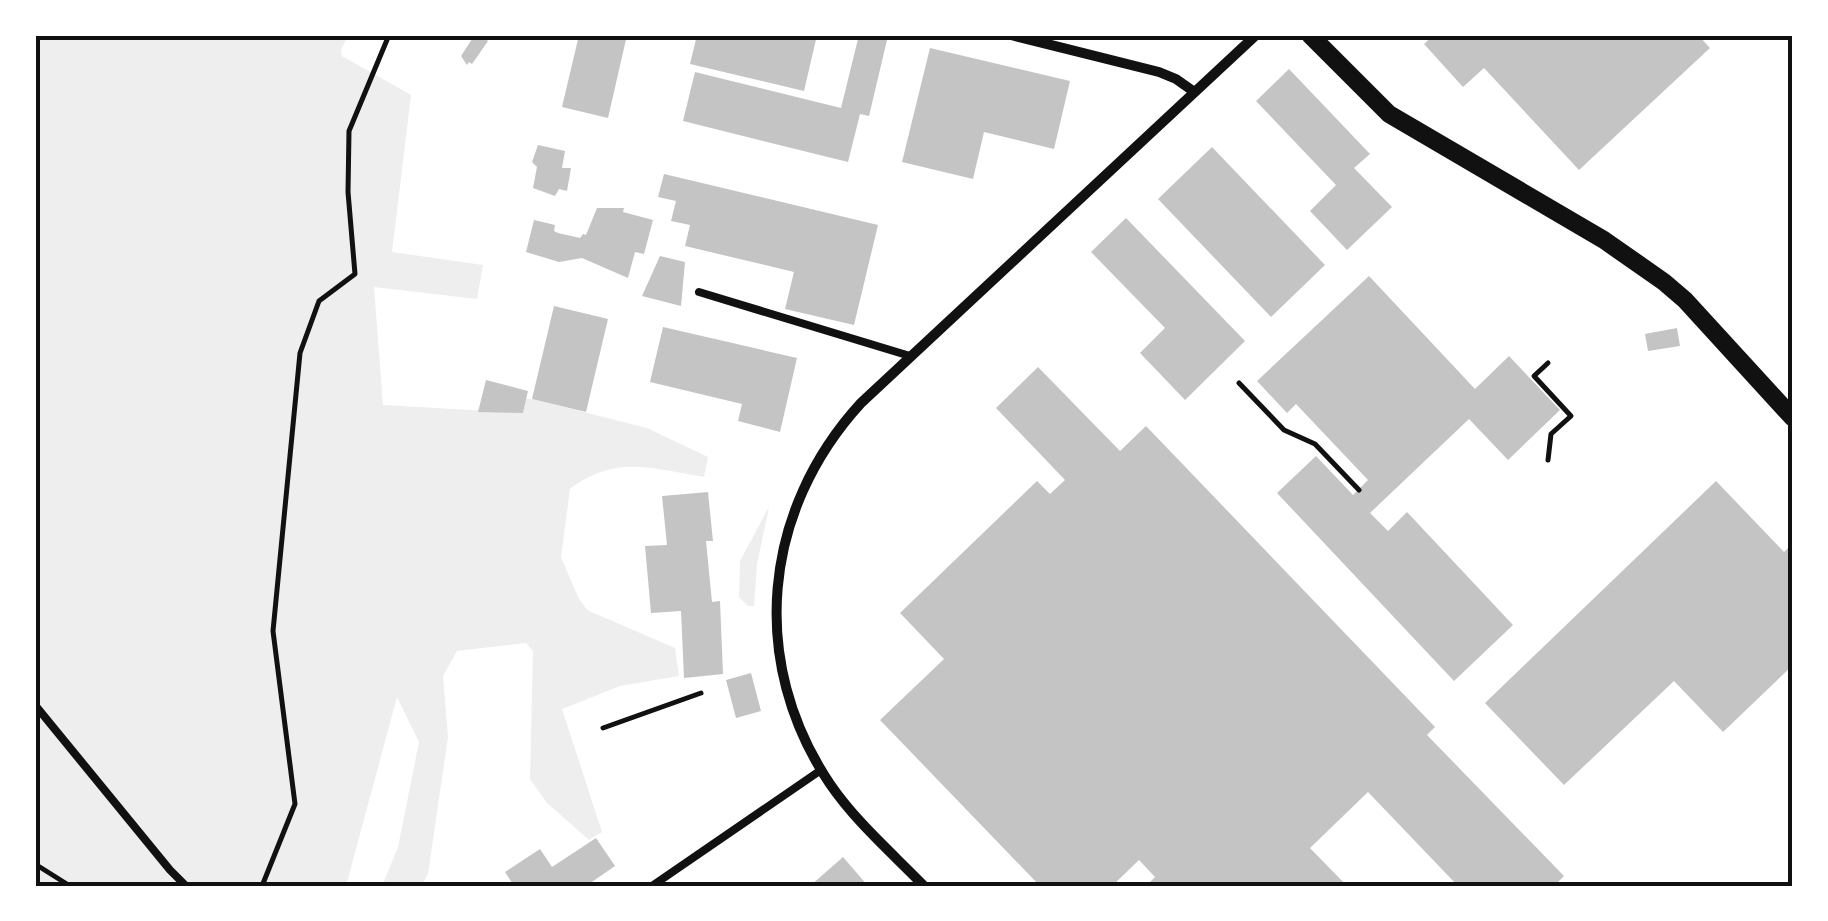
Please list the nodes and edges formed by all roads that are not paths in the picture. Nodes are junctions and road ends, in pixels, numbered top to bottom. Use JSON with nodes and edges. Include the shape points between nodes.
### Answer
{"nodes":[{"id":1,"x":1011,"y":35,"type":"edge"},
{"id":2,"x":1256,"y":35,"type":"edge"},
{"id":3,"x":1310,"y":35,"type":"edge"},
{"id":4,"x":1194,"y":91,"type":"junction"},
{"id":5,"x":699,"y":292,"type":"dead end"},
{"id":6,"x":910,"y":356,"type":"junction"},
{"id":7,"x":1793,"y":418,"type":"edge"},
{"id":8,"x":35,"y":705,"type":"edge"},
{"id":9,"x":822,"y":770,"type":"junction"},
{"id":10,"x":186,"y":886,"type":"edge"},
{"id":11,"x":652,"y":886,"type":"edge"},
{"id":12,"x":924,"y":886,"type":"edge"}],
"edges":[{"from":1,"to":4,"type":"street","via":[[1159,72]]},
{"from":2,"to":4,"type":"street"},
{"from":3,"to":7,"type":"street","via":[[1389,114],[1664,282]]},
{"from":4,"to":6,"type":"street"},
{"from":5,"to":6,"type":"lane"},
{"from":6,"to":9,"type":"street","via":[[822,453],[783,545],[776,598],[782,668]]},
{"from":8,"to":10,"type":"lane"},
{"from":9,"to":11,"type":"lane"},
{"from":9,"to":12,"type":"street"}]}
